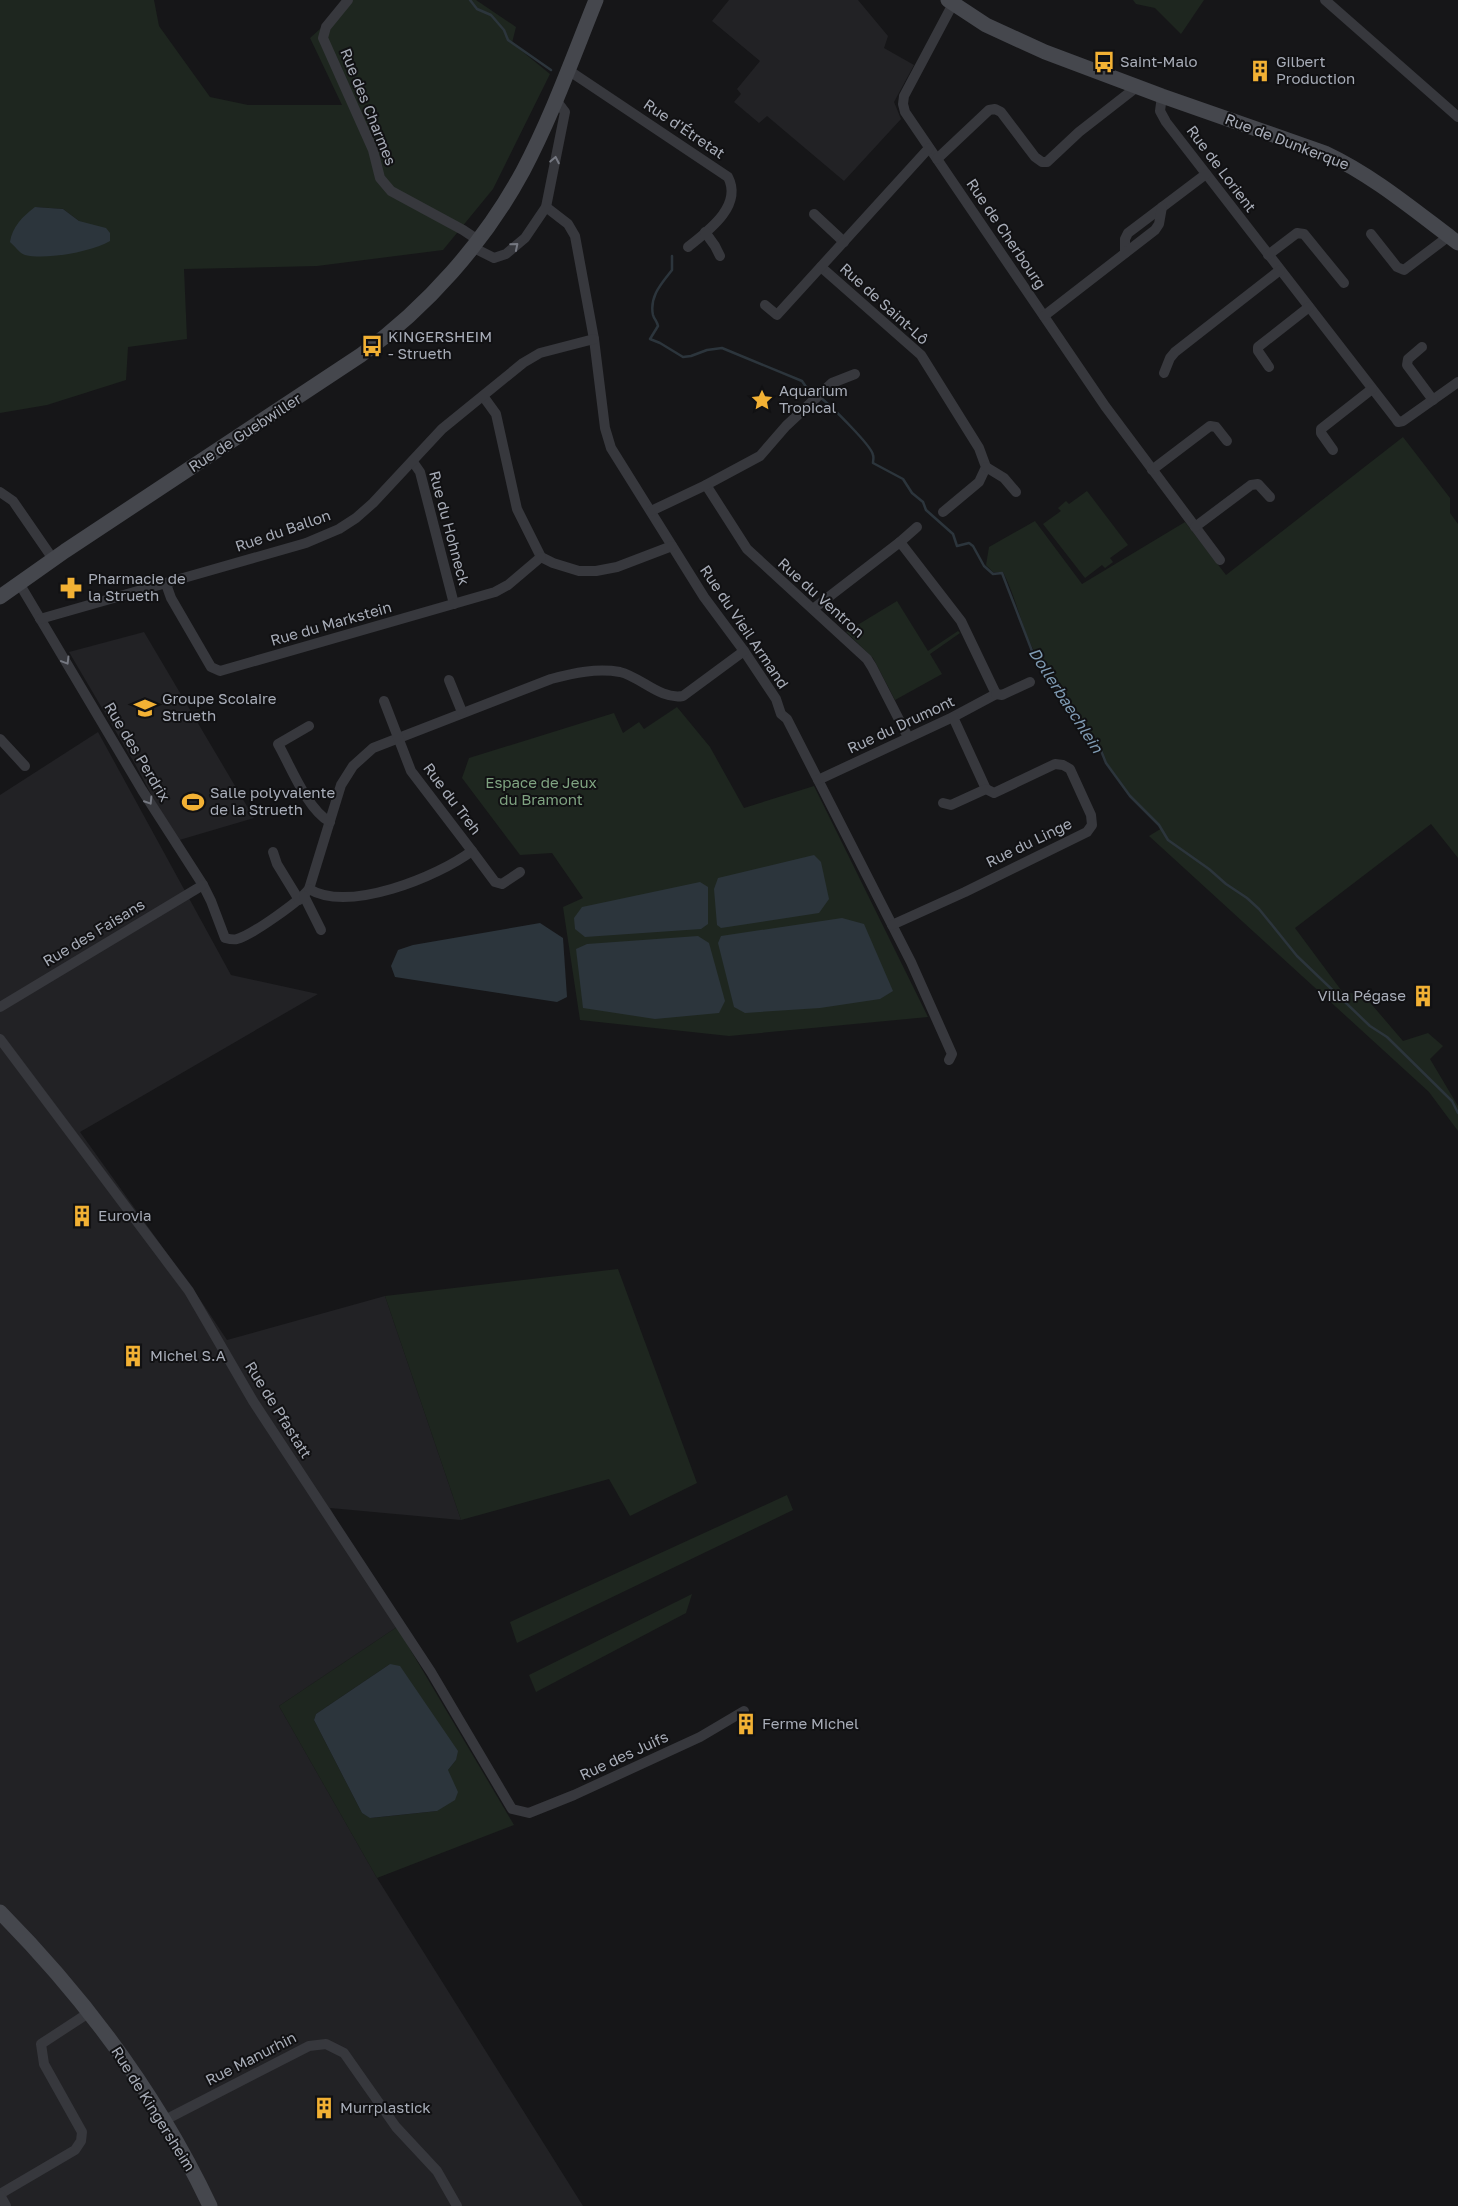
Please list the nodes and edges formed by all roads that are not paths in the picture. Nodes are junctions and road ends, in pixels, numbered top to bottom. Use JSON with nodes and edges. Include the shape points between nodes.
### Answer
{"nodes":[{"id":1,"x":348,"y":0,"type":"edge"},
{"id":2,"x":596,"y":0,"type":"edge"},
{"id":3,"x":1325,"y":0,"type":"edge"},
{"id":4,"x":952,"y":1,"type":"edge"},
{"id":5,"x":568,"y":70,"type":"junction"},
{"id":6,"x":1138,"y":86,"type":"junction"},
{"id":7,"x":1162,"y":96,"type":"junction"},
{"id":8,"x":556,"y":100,"type":"junction"},
{"id":9,"x":1458,"y":117,"type":"edge"},
{"id":10,"x":929,"y":148,"type":"junction"},
{"id":11,"x":937,"y":159,"type":"junction"},
{"id":12,"x":1206,"y":174,"type":"junction"},
{"id":13,"x":546,"y":207,"type":"junction"},
{"id":14,"x":814,"y":214,"type":"dead end"},
{"id":15,"x":705,"y":232,"type":"junction"},
{"id":16,"x":1371,"y":234,"type":"dead end"},
{"id":17,"x":1453,"y":240,"type":"edge"},
{"id":18,"x":844,"y":242,"type":"junction"},
{"id":19,"x":475,"y":243,"type":"junction"},
{"id":20,"x":688,"y":247,"type":"dead end"},
{"id":21,"x":1268,"y":255,"type":"junction"},
{"id":22,"x":720,"y":256,"type":"dead end"},
{"id":23,"x":821,"y":267,"type":"junction"},
{"id":24,"x":1280,"y":270,"type":"junction"},
{"id":25,"x":1344,"y":283,"type":"dead end"},
{"id":26,"x":765,"y":305,"type":"dead end"},
{"id":27,"x":1309,"y":307,"type":"junction"},
{"id":28,"x":1044,"y":316,"type":"junction"},
{"id":29,"x":594,"y":339,"type":"junction"},
{"id":30,"x":1422,"y":347,"type":"dead end"},
{"id":31,"x":1269,"y":367,"type":"dead end"},
{"id":32,"x":1164,"y":373,"type":"dead end"},
{"id":33,"x":855,"y":374,"type":"dead end"},
{"id":34,"x":1458,"y":382,"type":"edge"},
{"id":35,"x":1372,"y":389,"type":"junction"},
{"id":36,"x":483,"y":396,"type":"junction"},
{"id":37,"x":1433,"y":400,"type":"junction"},
{"id":38,"x":1227,"y":441,"type":"dead end"},
{"id":39,"x":1333,"y":450,"type":"dead end"},
{"id":40,"x":413,"y":462,"type":"junction"},
{"id":41,"x":986,"y":467,"type":"junction"},
{"id":42,"x":1152,"y":470,"type":"junction"},
{"id":43,"x":706,"y":485,"type":"junction"},
{"id":44,"x":0,"y":492,"type":"edge"},
{"id":45,"x":1016,"y":492,"type":"dead end"},
{"id":46,"x":1270,"y":497,"type":"dead end"},
{"id":47,"x":651,"y":511,"type":"junction"},
{"id":48,"x":942,"y":512,"type":"dead end"},
{"id":49,"x":917,"y":527,"type":"dead end"},
{"id":50,"x":1195,"y":527,"type":"junction"},
{"id":51,"x":900,"y":542,"type":"junction"},
{"id":52,"x":672,"y":546,"type":"junction"},
{"id":53,"x":541,"y":557,"type":"junction"},
{"id":54,"x":53,"y":559,"type":"junction"},
{"id":55,"x":1220,"y":560,"type":"dead end"},
{"id":56,"x":20,"y":583,"type":"junction"},
{"id":57,"x":166,"y":584,"type":"junction"},
{"id":58,"x":0,"y":597,"type":"edge"},
{"id":59,"x":454,"y":604,"type":"junction"},
{"id":60,"x":813,"y":609,"type":"junction"},
{"id":61,"x":40,"y":619,"type":"junction"},
{"id":62,"x":744,"y":651,"type":"junction"},
{"id":63,"x":449,"y":680,"type":"dead end"},
{"id":64,"x":1030,"y":682,"type":"dead end"},
{"id":65,"x":996,"y":694,"type":"junction"},
{"id":66,"x":384,"y":701,"type":"dead end"},
{"id":67,"x":462,"y":712,"type":"junction"},
{"id":68,"x":953,"y":717,"type":"junction"},
{"id":69,"x":309,"y":726,"type":"dead end"},
{"id":70,"x":398,"y":737,"type":"junction"},
{"id":71,"x":908,"y":737,"type":"junction"},
{"id":72,"x":0,"y":739,"type":"edge"},
{"id":73,"x":25,"y":766,"type":"dead end"},
{"id":74,"x":818,"y":780,"type":"junction"},
{"id":75,"x":986,"y":789,"type":"junction"},
{"id":76,"x":943,"y":803,"type":"dead end"},
{"id":77,"x":330,"y":822,"type":"junction"},
{"id":78,"x":472,"y":851,"type":"junction"},
{"id":79,"x":273,"y":852,"type":"dead end"},
{"id":80,"x":520,"y":872,"type":"dead end"},
{"id":81,"x":203,"y":886,"type":"junction"},
{"id":82,"x":304,"y":895,"type":"junction"},
{"id":83,"x":892,"y":925,"type":"junction"},
{"id":84,"x":321,"y":930,"type":"dead end"},
{"id":85,"x":0,"y":1007,"type":"edge"},
{"id":86,"x":0,"y":1039,"type":"edge"},
{"id":87,"x":4,"y":1054,"type":"edge"},
{"id":88,"x":949,"y":1060,"type":"dead end"},
{"id":89,"x":744,"y":1711,"type":"dead end"},
{"id":90,"x":512,"y":1809,"type":"joint"},
{"id":91,"x":0,"y":1912,"type":"edge"},
{"id":92,"x":90,"y":2014,"type":"junction"},
{"id":93,"x":164,"y":2121,"type":"junction"},
{"id":94,"x":0,"y":2195,"type":"edge"},
{"id":95,"x":6,"y":2206,"type":"edge"},
{"id":96,"x":210,"y":2206,"type":"edge"},
{"id":97,"x":457,"y":2206,"type":"edge"}],
"edges":[{"from":1,"to":19,"type":"street","name":"Rue des Charmes","via":[[326,27],[323,38],[373,150],[380,178],[391,191],[464,230]]},
{"from":2,"to":5,"type":"main road","name":"Rue de Guebwiller"},
{"from":3,"to":9,"type":"street"},
{"from":4,"to":6,"type":"main road","name":"Rue de Dunkerque","via":[[986,25],[1016,39]]},
{"from":4,"to":10,"type":"street","name":"Rue de Cherbourg","via":[[903,100],[905,112]]},
{"from":5,"to":8,"type":"main road","name":"Rue de Guebwiller"},
{"from":5,"to":15,"type":"street","name":"Rue d'Étretat","via":[[728,177],[733,193],[731,201]]},
{"from":6,"to":7,"type":"main road","name":"Rue de Dunkerque"},
{"from":6,"to":11,"type":"street","via":[[1045,162],[1035,157],[1001,112],[992,109]]},
{"from":7,"to":12,"type":"street","name":"Rue de Lorient","via":[[1162,115]]},
{"from":7,"to":17,"type":"main road","name":"Rue de Dunkerque","via":[[1344,162],[1374,180]]},
{"from":13,"to":8,"type":"street","one_way":true,"via":[[565,112]]},
{"from":8,"to":19,"type":"main road","name":"Rue de Guebwiller","via":[[523,170]]},
{"from":10,"to":11,"type":"street","name":"Rue de Cherbourg"},
{"from":10,"to":18,"type":"street"},
{"from":11,"to":28,"type":"street","name":"Rue de Cherbourg"},
{"from":12,"to":21,"type":"street","name":"Rue de Lorient"},
{"from":12,"to":28,"type":"street","via":[[1128,234],[1125,253]]},
{"from":19,"to":13,"type":"street","one_way":true,"via":[[494,258],[506,254],[525,238]]},
{"from":13,"to":29,"type":"street","name":"Rue du Vieil Armand","via":[[568,224],[575,236]]},
{"from":14,"to":18,"type":"street"},
{"from":15,"to":20,"type":"street","name":"Rue d'Étretat"},
{"from":15,"to":22,"type":"street"},
{"from":16,"to":17,"type":"street","name":"Rue de Dunkerque","via":[[1397,267],[1404,270]]},
{"from":18,"to":23,"type":"street"},
{"from":19,"to":54,"type":"main road","name":"Rue de Guebwiller","via":[[436,289],[377,343]]},
{"from":21,"to":24,"type":"street","name":"Rue de Lorient"},
{"from":21,"to":25,"type":"street","via":[[1297,234],[1304,234]]},
{"from":23,"to":26,"type":"street","via":[[777,315]]},
{"from":23,"to":41,"type":"street","name":"Rue de Saint-Lô","via":[[921,355],[979,448]]},
{"from":24,"to":27,"type":"street","name":"Rue de Lorient"},
{"from":24,"to":32,"type":"street","via":[[1175,352]]},
{"from":27,"to":31,"type":"street","via":[[1258,347]]},
{"from":27,"to":35,"type":"street","name":"Rue de Lorient"},
{"from":28,"to":42,"type":"street","name":"Rue de Cherbourg"},
{"from":29,"to":36,"type":"street","name":"Rue du Ballon","via":[[540,353]]},
{"from":29,"to":47,"type":"street","name":"Rue du Vieil Armand","via":[[605,428],[611,448]]},
{"from":30,"to":37,"type":"street","via":[[1410,357],[1407,365]]},
{"from":33,"to":43,"type":"street","via":[[832,383],[786,426],[760,456]]},
{"from":34,"to":37,"type":"street"},
{"from":35,"to":37,"type":"street","name":"Rue de Lorient","via":[[1401,422]]},
{"from":35,"to":39,"type":"street","via":[[1320,429]]},
{"from":36,"to":40,"type":"street","name":"Rue du Ballon","via":[[442,428]]},
{"from":36,"to":53,"type":"street","via":[[496,414],[517,509]]},
{"from":38,"to":42,"type":"street","via":[[1210,426]]},
{"from":40,"to":57,"type":"street","name":"Rue du Ballon","via":[[373,503],[339,529],[306,543]]},
{"from":40,"to":59,"type":"street","name":"Rue du Hohneck","via":[[420,472]]},
{"from":41,"to":45,"type":"street","via":[[1004,478]]},
{"from":41,"to":48,"type":"street","via":[[979,482]]},
{"from":42,"to":50,"type":"street","name":"Rue de Cherbourg"},
{"from":43,"to":47,"type":"street"},
{"from":43,"to":60,"type":"street","name":"Rue du Ventron","via":[[746,549]]},
{"from":44,"to":54,"type":"street","via":[[13,501]]},
{"from":46,"to":50,"type":"street","via":[[1258,484],[1251,485]]},
{"from":47,"to":52,"type":"street","name":"Rue du Vieil Armand"},
{"from":49,"to":51,"type":"street"},
{"from":50,"to":55,"type":"street","name":"Rue de Cherbourg"},
{"from":51,"to":60,"type":"street"},
{"from":51,"to":65,"type":"street","via":[[961,621]]},
{"from":52,"to":53,"type":"street","via":[[617,567],[596,571],[580,571]]},
{"from":52,"to":62,"type":"street","name":"Rue du Vieil Armand"},
{"from":53,"to":59,"type":"street","name":"Rue du Markstein","via":[[508,585]]},
{"from":54,"to":56,"type":"main road","name":"Rue de Guebwiller"},
{"from":56,"to":58,"type":"main road","name":"Rue de Guebwiller"},
{"from":56,"to":61,"type":"street","name":"Rue des Perdrix"},
{"from":57,"to":59,"type":"street","name":"Rue du Markstein","via":[[211,667],[220,671]]},
{"from":57,"to":61,"type":"street","name":"Rue du Ballon"},
{"from":60,"to":71,"type":"street","name":"Rue du Ventron","via":[[872,667]]},
{"from":61,"to":81,"type":"street","name":"Rue des Perdrix","one_way":true},
{"from":62,"to":67,"type":"street","via":[[683,696],[673,698],[621,673],[578,672]]},
{"from":62,"to":74,"type":"street","name":"Rue du Vieil Armand","via":[[776,699]]},
{"from":63,"to":67,"type":"street"},
{"from":64,"to":65,"type":"street","name":"Rue du Drumont","via":[[1002,695]]},
{"from":65,"to":68,"type":"street","name":"Rue du Drumont"},
{"from":66,"to":70,"type":"street","name":"Rue du Treh"},
{"from":67,"to":70,"type":"street"},
{"from":68,"to":71,"type":"street","name":"Rue du Drumont"},
{"from":68,"to":75,"type":"street"},
{"from":69,"to":77,"type":"street","via":[[278,744],[320,817]]},
{"from":70,"to":77,"type":"street","via":[[373,748],[353,766],[342,785]]},
{"from":70,"to":78,"type":"street","name":"Rue du Treh","via":[[411,771]]},
{"from":71,"to":74,"type":"street","name":"Rue du Drumont"},
{"from":72,"to":73,"type":"street"},
{"from":74,"to":83,"type":"street","name":"Rue du Vieil Armand"},
{"from":75,"to":76,"type":"street","name":"Rue du Linge","via":[[951,805]]},
{"from":75,"to":83,"type":"street","name":"Rue du Linge","via":[[994,793],[1054,764],[1063,765],[1070,769],[1091,815],[1092,825],[1087,832]]},
{"from":77,"to":82,"type":"street"},
{"from":78,"to":80,"type":"street","name":"Rue du Treh","via":[[495,882],[502,884]]},
{"from":78,"to":82,"type":"street","name":"Rue du Treh","via":[[413,883],[347,896]]},
{"from":79,"to":82,"type":"street","via":[[277,864]]},
{"from":81,"to":82,"type":"street","name":"Rue des Perdrix","via":[[225,938],[236,940]]},
{"from":81,"to":85,"type":"street","name":"Rue des Faisans"},
{"from":82,"to":84,"type":"street"},
{"from":83,"to":88,"type":"street","name":"Rue du Vieil Armand","via":[[952,1054]]},
{"from":86,"to":87,"type":"street","name":"Rue de Pfastatt"},
{"from":87,"to":90,"type":"street","name":"Rue de Pfastatt","via":[[189,1291],[253,1401],[430,1672]]},
{"from":89,"to":90,"type":"street","name":"Rue des Juifs","via":[[700,1738],[574,1795],[529,1813]]},
{"from":91,"to":92,"type":"main road","name":"Rue de Kingersheim","via":[[46,1959]]},
{"from":92,"to":93,"type":"main road","name":"Rue de Kingersheim"},
{"from":92,"to":94,"type":"street","via":[[41,2044],[44,2064],[82,2132],[81,2141],[75,2150]]},
{"from":93,"to":96,"type":"main road","name":"Rue de Kingersheim"},
{"from":93,"to":97,"type":"street","name":"Rue Manurhin","via":[[309,2046],[326,2044],[344,2053],[396,2127],[437,2171]]},
{"from":94,"to":95,"type":"street"}]}
